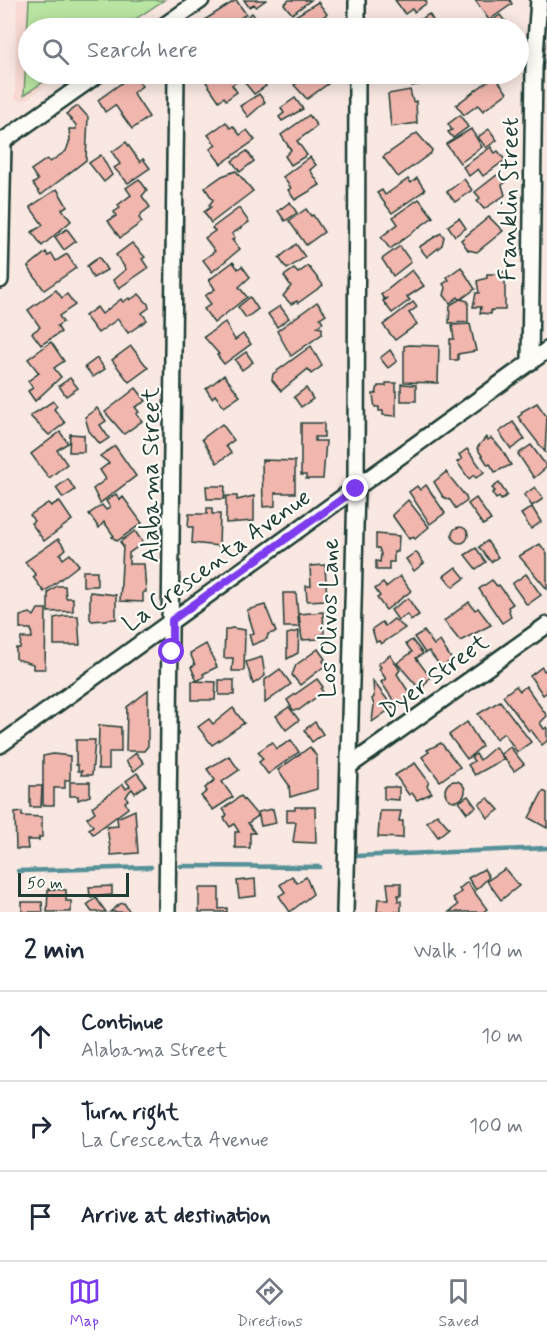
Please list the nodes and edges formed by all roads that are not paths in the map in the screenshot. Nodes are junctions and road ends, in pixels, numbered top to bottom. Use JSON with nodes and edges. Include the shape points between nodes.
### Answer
{"nodes":[{"id":1,"x":201,"y":0,"type":"edge"},
{"id":2,"x":357,"y":0,"type":"edge"},
{"id":3,"x":539,"y":0,"type":"edge"},
{"id":4,"x":182,"y":18,"type":"edge"},
{"id":5,"x":357,"y":18,"type":"edge"},
{"id":6,"x":84,"y":84,"type":"edge"},
{"id":7,"x":176,"y":84,"type":"edge"},
{"id":8,"x":357,"y":84,"type":"edge"},
{"id":9,"x":1,"y":142,"type":"edge"},
{"id":10,"x":0,"y":280,"type":"edge"},
{"id":11,"x":547,"y":350,"type":"edge"},
{"id":12,"x":530,"y":362,"type":"junction"},
{"id":13,"x":356,"y":489,"type":"junction"},
{"id":14,"x":172,"y":620,"type":"junction"},
{"id":15,"x":547,"y":625,"type":"edge"},
{"id":16,"x":0,"y":745,"type":"edge"},
{"id":17,"x":349,"y":766,"type":"junction"},
{"id":18,"x":167,"y":912,"type":"edge"},
{"id":19,"x":345,"y":912,"type":"edge"}],
"edges":[{"from":1,"to":4,"type":"street"},
{"from":2,"to":5,"type":"street"},
{"from":3,"to":12,"type":"street","name":"Franklin Street","via":[[534,68]]},
{"from":6,"to":9,"type":"street"},
{"from":7,"to":14,"type":"street","name":"Alabama Street"},
{"from":8,"to":13,"type":"street","name":"Los Olivos Lane"},
{"from":9,"to":10,"type":"street"},
{"from":11,"to":12,"type":"street","name":"La Crescenta Avenue"},
{"from":12,"to":13,"type":"street","name":"La Crescenta Avenue"},
{"from":13,"to":14,"type":"street","name":"La Crescenta Avenue"},
{"from":13,"to":17,"type":"street","name":"Los Olivos Lane"},
{"from":14,"to":16,"type":"street","name":"La Crescenta Avenue"},
{"from":14,"to":18,"type":"street","name":"Alabama Street"},
{"from":15,"to":17,"type":"street","name":"Dyer Street"},
{"from":17,"to":19,"type":"street","name":"Los Olivos Lane"}]}
